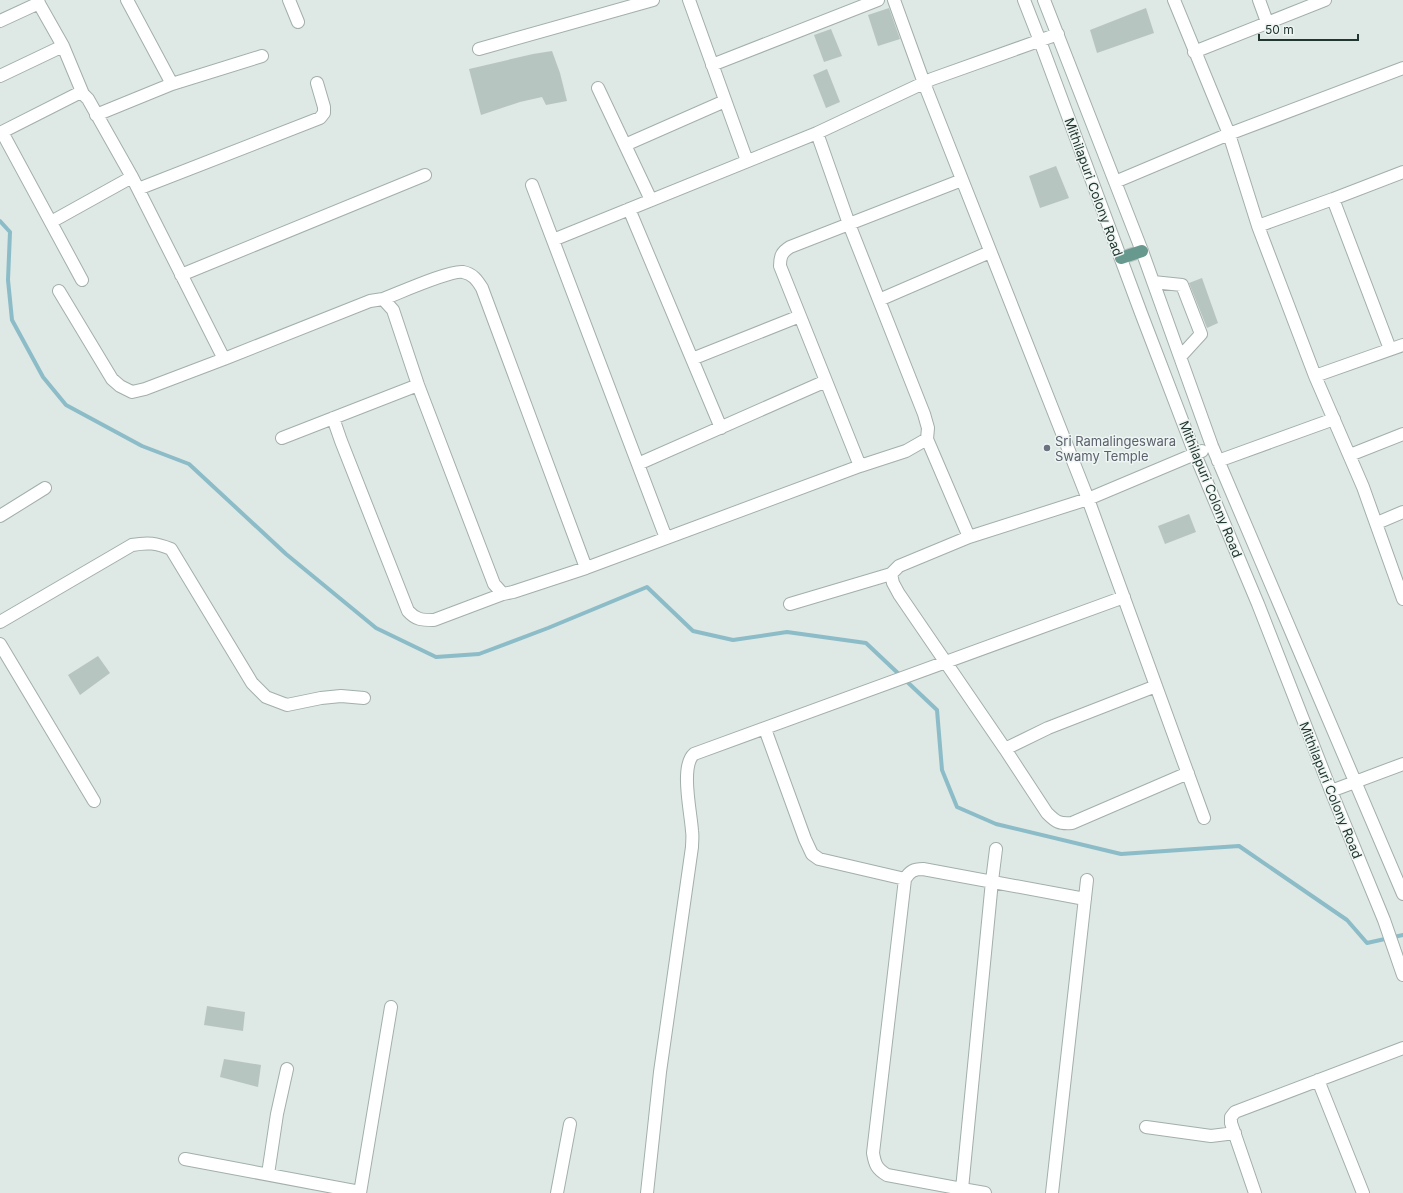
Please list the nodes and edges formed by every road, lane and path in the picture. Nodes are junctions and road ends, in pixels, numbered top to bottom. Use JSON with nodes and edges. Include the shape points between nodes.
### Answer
{"nodes":[{"id":1,"x":127,"y":0,"type":"edge"},
{"id":2,"x":290,"y":0,"type":"edge"},
{"id":3,"x":653,"y":0,"type":"edge"},
{"id":4,"x":689,"y":0,"type":"edge"},
{"id":5,"x":878,"y":0,"type":"edge"},
{"id":6,"x":894,"y":0,"type":"edge"},
{"id":7,"x":1024,"y":0,"type":"edge"},
{"id":8,"x":1044,"y":0,"type":"edge"},
{"id":9,"x":1174,"y":0,"type":"edge"},
{"id":10,"x":1259,"y":0,"type":"edge"},
{"id":11,"x":1325,"y":0,"type":"edge"},
{"id":12,"x":38,"y":2,"type":"edge"},
{"id":13,"x":0,"y":21,"type":"edge"},
{"id":14,"x":298,"y":22,"type":"dead end"},
{"id":15,"x":1267,"y":22,"type":"junction"},
{"id":16,"x":1058,"y":34,"type":"junction"},
{"id":17,"x":1040,"y":41,"type":"junction"},
{"id":18,"x":63,"y":46,"type":"junction"},
{"id":19,"x":479,"y":48,"type":"dead end"},
{"id":20,"x":1194,"y":52,"type":"junction"},
{"id":21,"x":262,"y":56,"type":"dead end"},
{"id":22,"x":712,"y":65,"type":"junction"},
{"id":23,"x":1403,"y":68,"type":"edge"},
{"id":24,"x":0,"y":76,"type":"edge"},
{"id":25,"x":317,"y":83,"type":"dead end"},
{"id":26,"x":924,"y":83,"type":"junction"},
{"id":27,"x":172,"y":84,"type":"junction"},
{"id":28,"x":598,"y":88,"type":"dead end"},
{"id":29,"x":83,"y":94,"type":"junction"},
{"id":30,"x":725,"y":101,"type":"junction"},
{"id":31,"x":96,"y":114,"type":"junction"},
{"id":32,"x":1,"y":132,"type":"edge"},
{"id":33,"x":817,"y":132,"type":"junction"},
{"id":34,"x":1229,"y":134,"type":"junction"},
{"id":35,"x":625,"y":145,"type":"junction"},
{"id":36,"x":747,"y":161,"type":"junction"},
{"id":37,"x":1403,"y":172,"type":"edge"},
{"id":38,"x":425,"y":175,"type":"dead end"},
{"id":39,"x":132,"y":177,"type":"junction"},
{"id":40,"x":962,"y":180,"type":"junction"},
{"id":41,"x":1115,"y":182,"type":"junction"},
{"id":42,"x":532,"y":185,"type":"dead end"},
{"id":43,"x":138,"y":189,"type":"junction"},
{"id":44,"x":1334,"y":199,"type":"junction"},
{"id":45,"x":651,"y":200,"type":"junction"},
{"id":46,"x":629,"y":209,"type":"junction"},
{"id":47,"x":51,"y":222,"type":"junction"},
{"id":48,"x":849,"y":224,"type":"junction"},
{"id":49,"x":1258,"y":226,"type":"junction"},
{"id":50,"x":553,"y":240,"type":"junction"},
{"id":51,"x":1142,"y":251,"type":"junction"},
{"id":52,"x":990,"y":252,"type":"junction"},
{"id":53,"x":1121,"y":258,"type":"junction"},
{"id":54,"x":181,"y":274,"type":"junction"},
{"id":55,"x":82,"y":280,"type":"dead end"},
{"id":56,"x":1153,"y":282,"type":"junction"},
{"id":57,"x":59,"y":291,"type":"dead end"},
{"id":58,"x":383,"y":299,"type":"junction"},
{"id":59,"x":879,"y":300,"type":"junction"},
{"id":60,"x":800,"y":316,"type":"junction"},
{"id":61,"x":1403,"y":345,"type":"edge"},
{"id":62,"x":1390,"y":349,"type":"junction"},
{"id":63,"x":1180,"y":356,"type":"junction"},
{"id":64,"x":224,"y":359,"type":"junction"},
{"id":65,"x":692,"y":359,"type":"junction"},
{"id":66,"x":1315,"y":376,"type":"junction"},
{"id":67,"x":826,"y":381,"type":"junction"},
{"id":68,"x":418,"y":385,"type":"junction"},
{"id":69,"x":333,"y":418,"type":"junction"},
{"id":70,"x":1334,"y":419,"type":"junction"},
{"id":71,"x":721,"y":428,"type":"junction"},
{"id":72,"x":1403,"y":434,"type":"edge"},
{"id":73,"x":282,"y":438,"type":"dead end"},
{"id":74,"x":927,"y":439,"type":"junction"},
{"id":75,"x":1212,"y":446,"type":"junction"},
{"id":76,"x":1195,"y":454,"type":"junction"},
{"id":77,"x":1350,"y":454,"type":"junction"},
{"id":78,"x":1218,"y":461,"type":"junction"},
{"id":79,"x":638,"y":464,"type":"junction"},
{"id":80,"x":860,"y":466,"type":"junction"},
{"id":81,"x":45,"y":488,"type":"dead end"},
{"id":82,"x":1088,"y":499,"type":"junction"},
{"id":83,"x":1403,"y":512,"type":"edge"},
{"id":84,"x":0,"y":516,"type":"edge"},
{"id":85,"x":1376,"y":523,"type":"junction"},
{"id":86,"x":969,"y":537,"type":"junction"},
{"id":87,"x":666,"y":538,"type":"junction"},
{"id":88,"x":586,"y":568,"type":"junction"},
{"id":89,"x":891,"y":574,"type":"junction"},
{"id":90,"x":503,"y":594,"type":"junction"},
{"id":91,"x":1124,"y":597,"type":"junction"},
{"id":92,"x":1403,"y":599,"type":"edge"},
{"id":93,"x":790,"y":604,"type":"dead end"},
{"id":94,"x":0,"y":622,"type":"edge"},
{"id":95,"x":0,"y":644,"type":"edge"},
{"id":96,"x":945,"y":663,"type":"junction"},
{"id":97,"x":1156,"y":686,"type":"junction"},
{"id":98,"x":364,"y":698,"type":"dead end"},
{"id":99,"x":764,"y":729,"type":"junction"},
{"id":100,"x":1005,"y":749,"type":"junction"},
{"id":101,"x":1403,"y":764,"type":"edge"},
{"id":102,"x":1188,"y":773,"type":"junction"},
{"id":103,"x":1356,"y":783,"type":"junction"},
{"id":104,"x":1331,"y":791,"type":"junction"},
{"id":105,"x":94,"y":801,"type":"dead end"},
{"id":106,"x":1204,"y":818,"type":"dead end"},
{"id":107,"x":996,"y":849,"type":"dead end"},
{"id":108,"x":905,"y":879,"type":"junction"},
{"id":109,"x":1087,"y":880,"type":"dead end"},
{"id":110,"x":992,"y":881,"type":"junction"},
{"id":111,"x":1403,"y":894,"type":"edge"},
{"id":112,"x":1085,"y":899,"type":"junction"},
{"id":113,"x":1402,"y":972,"type":"edge"},
{"id":114,"x":391,"y":1007,"type":"dead end"},
{"id":115,"x":1403,"y":1048,"type":"edge"},
{"id":116,"x":287,"y":1069,"type":"dead end"},
{"id":117,"x":1318,"y":1080,"type":"junction"},
{"id":118,"x":570,"y":1124,"type":"dead end"},
{"id":119,"x":1146,"y":1128,"type":"dead end"},
{"id":120,"x":1235,"y":1133,"type":"junction"},
{"id":121,"x":185,"y":1159,"type":"dead end"},
{"id":122,"x":268,"y":1174,"type":"junction"},
{"id":123,"x":962,"y":1191,"type":"edge"},
{"id":124,"x":360,"y":1192,"type":"edge"},
{"id":125,"x":557,"y":1193,"type":"edge"},
{"id":126,"x":648,"y":1193,"type":"edge"},
{"id":127,"x":985,"y":1193,"type":"edge"},
{"id":128,"x":1052,"y":1193,"type":"edge"},
{"id":129,"x":1255,"y":1193,"type":"edge"},
{"id":130,"x":1363,"y":1193,"type":"edge"}],
"edges":[{"from":1,"to":27,"type":"street"},
{"from":2,"to":14,"type":"street"},
{"from":3,"to":19,"type":"street"},
{"from":4,"to":22,"type":"street"},
{"from":5,"to":22,"type":"street"},
{"from":6,"to":26,"type":"street"},
{"from":7,"to":17,"type":"street","name":"Mithilapuri Colony Road"},
{"from":8,"to":16,"type":"street","name":"Mithilapuri Colony Road"},
{"from":9,"to":20,"type":"street"},
{"from":10,"to":15,"type":"street"},
{"from":11,"to":15,"type":"street"},
{"from":12,"to":13,"type":"street"},
{"from":12,"to":18,"type":"street"},
{"from":15,"to":20,"type":"street"},
{"from":16,"to":17,"type":"street"},
{"from":16,"to":41,"type":"street","name":"Mithilapuri Colony Road"},
{"from":17,"to":26,"type":"street"},
{"from":17,"to":53,"type":"street","name":"Mithilapuri Colony Road"},
{"from":18,"to":24,"type":"street"},
{"from":18,"to":29,"type":"street"},
{"from":20,"to":34,"type":"street"},
{"from":21,"to":27,"type":"street"},
{"from":22,"to":30,"type":"street"},
{"from":23,"to":34,"type":"street"},
{"from":25,"to":43,"type":"street","via":[[324,107],[324,113],[320,118]]},
{"from":26,"to":33,"type":"street"},
{"from":26,"to":40,"type":"street"},
{"from":27,"to":31,"type":"street"},
{"from":28,"to":35,"type":"street"},
{"from":29,"to":31,"type":"street"},
{"from":29,"to":32,"type":"street","via":[[77,94]]},
{"from":30,"to":35,"type":"street"},
{"from":30,"to":36,"type":"street"},
{"from":31,"to":39,"type":"street"},
{"from":32,"to":47,"type":"street"},
{"from":33,"to":36,"type":"street"},
{"from":33,"to":48,"type":"street"},
{"from":34,"to":41,"type":"street"},
{"from":34,"to":49,"type":"street"},
{"from":35,"to":45,"type":"street"},
{"from":36,"to":45,"type":"street"},
{"from":37,"to":44,"type":"street"},
{"from":38,"to":54,"type":"street"},
{"from":39,"to":43,"type":"street"},
{"from":39,"to":47,"type":"street"},
{"from":40,"to":48,"type":"street"},
{"from":40,"to":52,"type":"street"},
{"from":41,"to":51,"type":"street","name":"Mithilapuri Colony Road"},
{"from":42,"to":50,"type":"street"},
{"from":43,"to":54,"type":"street"},
{"from":44,"to":49,"type":"street"},
{"from":44,"to":62,"type":"street"},
{"from":45,"to":46,"type":"street"},
{"from":46,"to":50,"type":"street"},
{"from":46,"to":65,"type":"street"},
{"from":47,"to":55,"type":"street"},
{"from":48,"to":59,"type":"street"},
{"from":48,"to":60,"type":"street","via":[[790,247],[780,257],[780,266]]},
{"from":49,"to":66,"type":"street"},
{"from":50,"to":79,"type":"street"},
{"from":51,"to":53,"type":"main road"},
{"from":51,"to":56,"type":"street","name":"Mithilapuri Colony Road"},
{"from":52,"to":59,"type":"street"},
{"from":52,"to":82,"type":"street"},
{"from":53,"to":76,"type":"street","name":"Mithilapuri Colony Road"},
{"from":54,"to":64,"type":"street"},
{"from":56,"to":63,"type":"street","name":"Mithilapuri Colony Road"},
{"from":56,"to":63,"type":"street","via":[[1182,285],[1201,334]]},
{"from":57,"to":64,"type":"street","via":[[112,379],[132,392]]},
{"from":58,"to":64,"type":"street","via":[[370,301]]},
{"from":58,"to":68,"type":"street","via":[[393,310]]},
{"from":58,"to":88,"type":"street","via":[[450,273],[463,272],[474,276],[482,288]]},
{"from":59,"to":74,"type":"street","via":[[924,414],[928,428]]},
{"from":60,"to":65,"type":"street"},
{"from":60,"to":67,"type":"street"},
{"from":61,"to":62,"type":"street"},
{"from":62,"to":66,"type":"street"},
{"from":63,"to":75,"type":"street","name":"Mithilapuri Colony Road"},
{"from":65,"to":71,"type":"street"},
{"from":66,"to":70,"type":"street"},
{"from":67,"to":71,"type":"street"},
{"from":67,"to":80,"type":"street"},
{"from":68,"to":69,"type":"street"},
{"from":68,"to":90,"type":"street","via":[[494,584]]},
{"from":69,"to":73,"type":"street"},
{"from":69,"to":90,"type":"street","via":[[408,611],[413,617],[434,620]]},
{"from":70,"to":77,"type":"street"},
{"from":70,"to":78,"type":"street"},
{"from":71,"to":79,"type":"street"},
{"from":72,"to":77,"type":"street"},
{"from":74,"to":80,"type":"street","via":[[906,451]]},
{"from":74,"to":86,"type":"street"},
{"from":75,"to":76,"type":"street"},
{"from":75,"to":78,"type":"street","name":"Mithilapuri Colony Road"},
{"from":76,"to":82,"type":"street"},
{"from":76,"to":104,"type":"street","name":"Mithilapuri Colony Road","via":[[1258,604]]},
{"from":77,"to":85,"type":"street"},
{"from":78,"to":103,"type":"street","name":"Mithilapuri Colony Road"},
{"from":79,"to":87,"type":"street"},
{"from":80,"to":87,"type":"street"},
{"from":81,"to":84,"type":"street"},
{"from":82,"to":86,"type":"street"},
{"from":82,"to":91,"type":"street"},
{"from":83,"to":85,"type":"street"},
{"from":85,"to":92,"type":"street"},
{"from":86,"to":89,"type":"street","via":[[899,566]]},
{"from":87,"to":88,"type":"street"},
{"from":88,"to":90,"type":"street"},
{"from":89,"to":93,"type":"street"},
{"from":89,"to":96,"type":"street","via":[[892,583]]},
{"from":91,"to":96,"type":"street"},
{"from":91,"to":97,"type":"street"},
{"from":94,"to":98,"type":"street","via":[[132,545],[158,544],[171,549],[252,683],[266,697],[287,705],[341,696]]},
{"from":95,"to":105,"type":"street"},
{"from":96,"to":99,"type":"street"},
{"from":96,"to":100,"type":"street"},
{"from":97,"to":100,"type":"street","via":[[1048,728]]},
{"from":97,"to":102,"type":"street"},
{"from":99,"to":108,"type":"street","via":[[812,854],[819,859]]},
{"from":99,"to":126,"type":"street","via":[[690,757],[687,788],[692,847],[660,1072]]},
{"from":100,"to":102,"type":"street","via":[[1047,813],[1062,824],[1072,823]]},
{"from":101,"to":103,"type":"street"},
{"from":102,"to":106,"type":"street"},
{"from":103,"to":104,"type":"street"},
{"from":103,"to":111,"type":"street","name":"Mithilapuri Colony Road"},
{"from":104,"to":113,"type":"street","name":"Mithilapuri Colony Road","via":[[1384,920]]},
{"from":107,"to":110,"type":"street"},
{"from":108,"to":110,"type":"street","via":[[909,872],[923,869]]},
{"from":108,"to":123,"type":"street","via":[[874,1162],[879,1170],[887,1175]]},
{"from":109,"to":112,"type":"street"},
{"from":110,"to":112,"type":"street"},
{"from":110,"to":123,"type":"street"},
{"from":112,"to":128,"type":"street"},
{"from":114,"to":124,"type":"street"},
{"from":115,"to":117,"type":"street"},
{"from":116,"to":122,"type":"street"},
{"from":117,"to":120,"type":"street","via":[[1235,1112],[1231,1117],[1231,1123]]},
{"from":117,"to":130,"type":"street"},
{"from":118,"to":125,"type":"street"},
{"from":119,"to":120,"type":"street","via":[[1211,1136]]},
{"from":120,"to":129,"type":"street"},
{"from":121,"to":122,"type":"street"},
{"from":122,"to":124,"type":"street"},
{"from":123,"to":127,"type":"street"}]}
